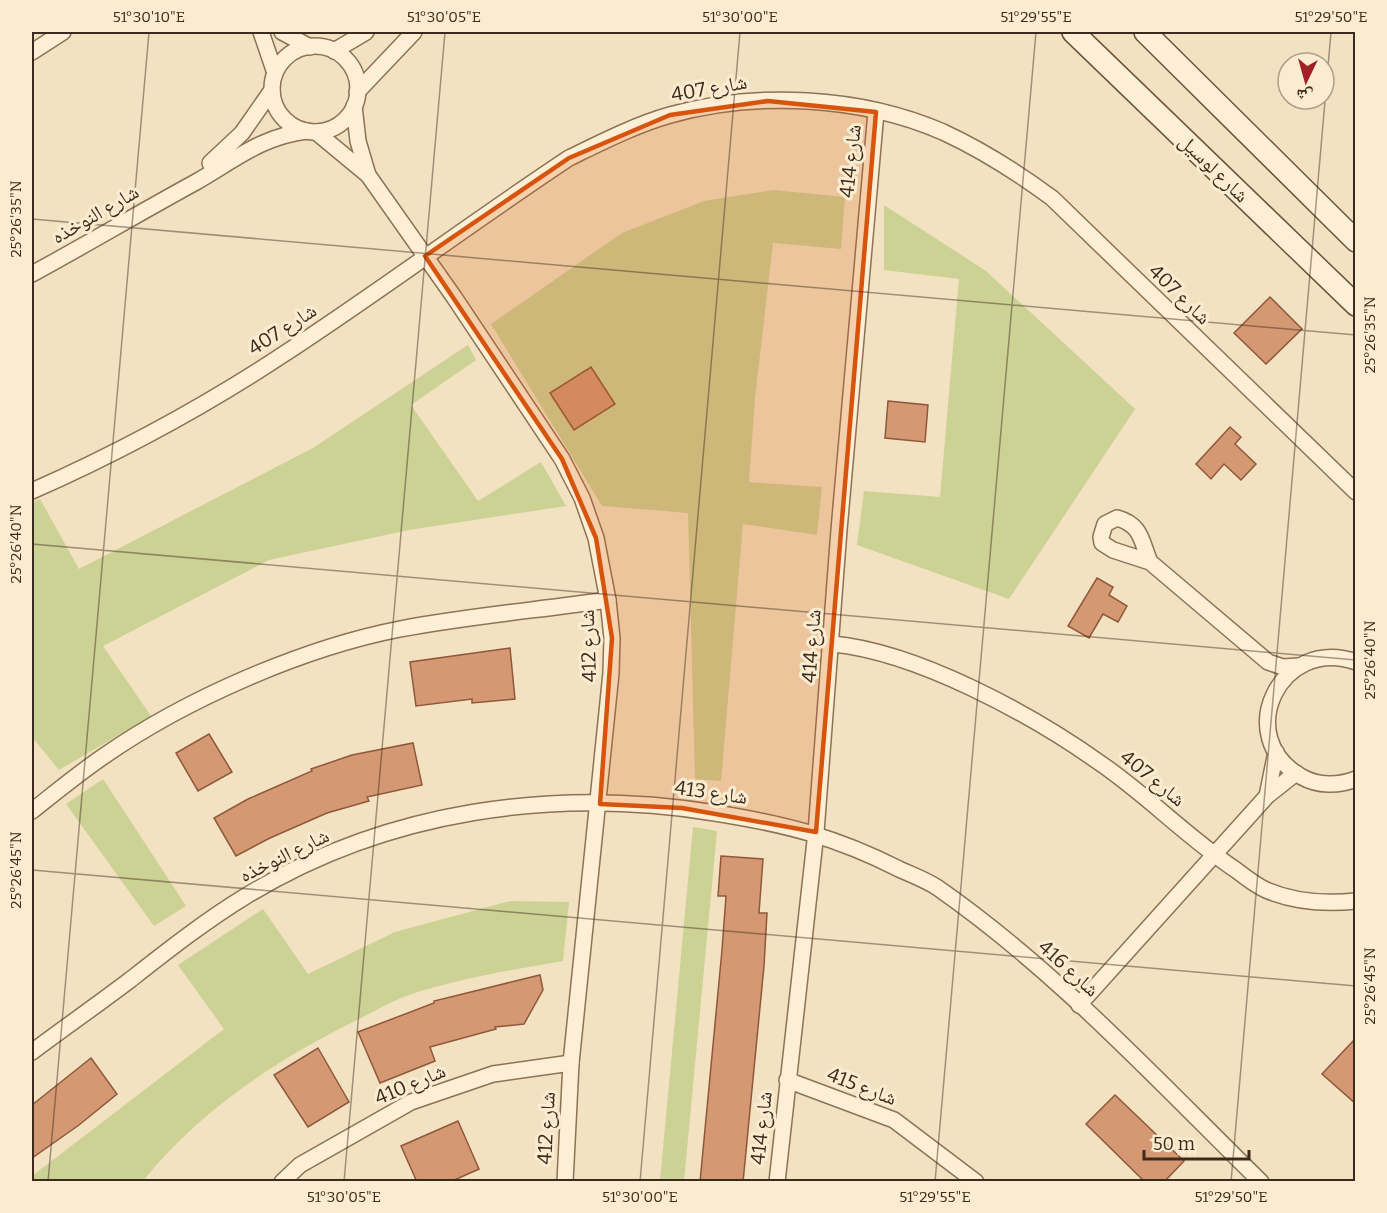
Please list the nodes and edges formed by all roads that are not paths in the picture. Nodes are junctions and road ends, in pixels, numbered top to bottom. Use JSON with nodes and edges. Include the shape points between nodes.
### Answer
{"nodes":[{"id":1,"x":63,"y":32,"type":"edge"},
{"id":2,"x":261,"y":32,"type":"edge"},
{"id":3,"x":282,"y":32,"type":"edge"},
{"id":4,"x":366,"y":32,"type":"edge"},
{"id":5,"x":414,"y":32,"type":"edge"},
{"id":6,"x":1073,"y":32,"type":"edge"},
{"id":7,"x":1145,"y":32,"type":"edge"},
{"id":8,"x":310,"y":47,"type":"junction"},
{"id":9,"x":334,"y":51,"type":"junction"},
{"id":10,"x":32,"y":52,"type":"edge"},
{"id":11,"x":275,"y":73,"type":"junction"},
{"id":12,"x":272,"y":90,"type":"junction"},
{"id":13,"x":356,"y":99,"type":"junction"},
{"id":14,"x":876,"y":112,"type":"junction"},
{"id":15,"x":311,"y":132,"type":"junction"},
{"id":16,"x":368,"y":175,"type":"junction"},
{"id":17,"x":178,"y":190,"type":"junction"},
{"id":18,"x":1356,"y":241,"type":"edge"},
{"id":19,"x":425,"y":256,"type":"junction"},
{"id":20,"x":32,"y":273,"type":"edge"},
{"id":21,"x":1356,"y":305,"type":"edge"},
{"id":22,"x":32,"y":491,"type":"edge"},
{"id":23,"x":1356,"y":492,"type":"edge"},
{"id":24,"x":1150,"y":562,"type":"dead end"},
{"id":25,"x":608,"y":600,"type":"junction"},
{"id":26,"x":832,"y":644,"type":"junction"},
{"id":27,"x":1268,"y":662,"type":"junction"},
{"id":28,"x":1356,"y":662,"type":"edge"},
{"id":29,"x":1298,"y":666,"type":"junction"},
{"id":30,"x":1272,"y":697,"type":"junction"},
{"id":31,"x":1276,"y":752,"type":"junction"},
{"id":32,"x":1296,"y":773,"type":"junction"},
{"id":33,"x":1356,"y":779,"type":"edge"},
{"id":34,"x":1267,"y":796,"type":"junction"},
{"id":35,"x":600,"y":804,"type":"junction"},
{"id":36,"x":32,"y":811,"type":"edge"},
{"id":37,"x":816,"y":832,"type":"junction"},
{"id":38,"x":1213,"y":855,"type":"junction"},
{"id":39,"x":1356,"y":901,"type":"edge"},
{"id":40,"x":1079,"y":1005,"type":"junction"},
{"id":41,"x":32,"y":1052,"type":"edge"},
{"id":42,"x":571,"y":1063,"type":"junction"},
{"id":43,"x":787,"y":1080,"type":"junction"},
{"id":44,"x":282,"y":1182,"type":"edge"},
{"id":45,"x":565,"y":1182,"type":"edge"},
{"id":46,"x":777,"y":1182,"type":"edge"},
{"id":47,"x":976,"y":1182,"type":"edge"},
{"id":48,"x":1261,"y":1182,"type":"edge"}],
"edges":[{"from":1,"to":10,"type":"street"},
{"from":2,"to":11,"type":"street"},
{"from":3,"to":8,"type":"street"},
{"from":4,"to":9,"type":"street"},
{"from":5,"to":13,"type":"street"},
{"from":6,"to":21,"type":"street","name":"شارع لوسيل"},
{"from":7,"to":18,"type":"street"},
{"from":8,"to":9,"type":"street"},
{"from":8,"to":11,"type":"street","via":[[289,55]]},
{"from":9,"to":13,"type":"street","via":[[349,64],[357,82]]},
{"from":11,"to":12,"type":"street"},
{"from":12,"to":15,"type":"street","via":[[279,114],[291,125]]},
{"from":12,"to":17,"type":"street","name":"شارع النوخذه","via":[[234,143]]},
{"from":13,"to":15,"type":"street","via":[[343,122]]},
{"from":13,"to":16,"type":"street","name":"شارع 412","via":[[358,141]]},
{"from":14,"to":19,"type":"street","name":"شارع 407","via":[[768,100],[670,115],[569,158]]},
{"from":14,"to":23,"type":"street","name":"شارع 407","via":[[943,132],[1008,167],[1052,198]]},
{"from":14,"to":26,"type":"street","name":"شارع 414"},
{"from":15,"to":16,"type":"street","name":"شارع 412"},
{"from":15,"to":17,"type":"street","name":"شارع النوخذه","via":[[285,134],[252,146]]},
{"from":16,"to":19,"type":"street","name":"شارع 412"},
{"from":17,"to":20,"type":"street","name":"شارع النوخذه"},
{"from":19,"to":22,"type":"street","name":"شارع 407","via":[[287,352],[217,394],[93,464]]},
{"from":19,"to":25,"type":"street","name":"شارع 412","via":[[562,459],[596,538]]},
{"from":24,"to":27,"type":"street"},
{"from":25,"to":35,"type":"street","name":"شارع 412","via":[[611,673]]},
{"from":25,"to":36,"type":"street","via":[[400,629],[321,650],[229,688],[144,731],[105,755]]},
{"from":26,"to":37,"type":"street","name":"شارع 414"},
{"from":26,"to":38,"type":"street","name":"شارع 407","via":[[893,656],[1005,706],[1100,763]]},
{"from":27,"to":29,"type":"street"},
{"from":27,"to":30,"type":"street"},
{"from":28,"to":29,"type":"street","via":[[1331,657]]},
{"from":29,"to":30,"type":"street","via":[[1278,685]]},
{"from":30,"to":31,"type":"street","via":[[1268,725]]},
{"from":31,"to":32,"type":"street"},
{"from":31,"to":34,"type":"street"},
{"from":32,"to":33,"type":"street","via":[[1328,784]]},
{"from":32,"to":34,"type":"street"},
{"from":34,"to":38,"type":"street"},
{"from":35,"to":37,"type":"street","name":"شارع 413","via":[[682,808]]},
{"from":35,"to":41,"type":"street","name":"شارع النوخذه","via":[[526,804],[446,816],[366,841],[310,864],[252,892],[212,918]]},
{"from":35,"to":42,"type":"street","name":"شارع 412"},
{"from":37,"to":40,"type":"street","name":"شارع 416","via":[[935,886],[1010,944]]},
{"from":37,"to":43,"type":"street","name":"شارع 414"},
{"from":38,"to":39,"type":"street","name":"شارع 407","via":[[1264,890],[1285,897],[1313,902]]},
{"from":38,"to":40,"type":"street"},
{"from":40,"to":48,"type":"street","name":"شارع 416"},
{"from":42,"to":44,"type":"street","name":"شارع 410","via":[[493,1074],[411,1102],[300,1165]]},
{"from":42,"to":45,"type":"street","name":"شارع 412"},
{"from":43,"to":46,"type":"street","name":"شارع 414"},
{"from":43,"to":47,"type":"street","name":"شارع 415","via":[[894,1120]]}]}
